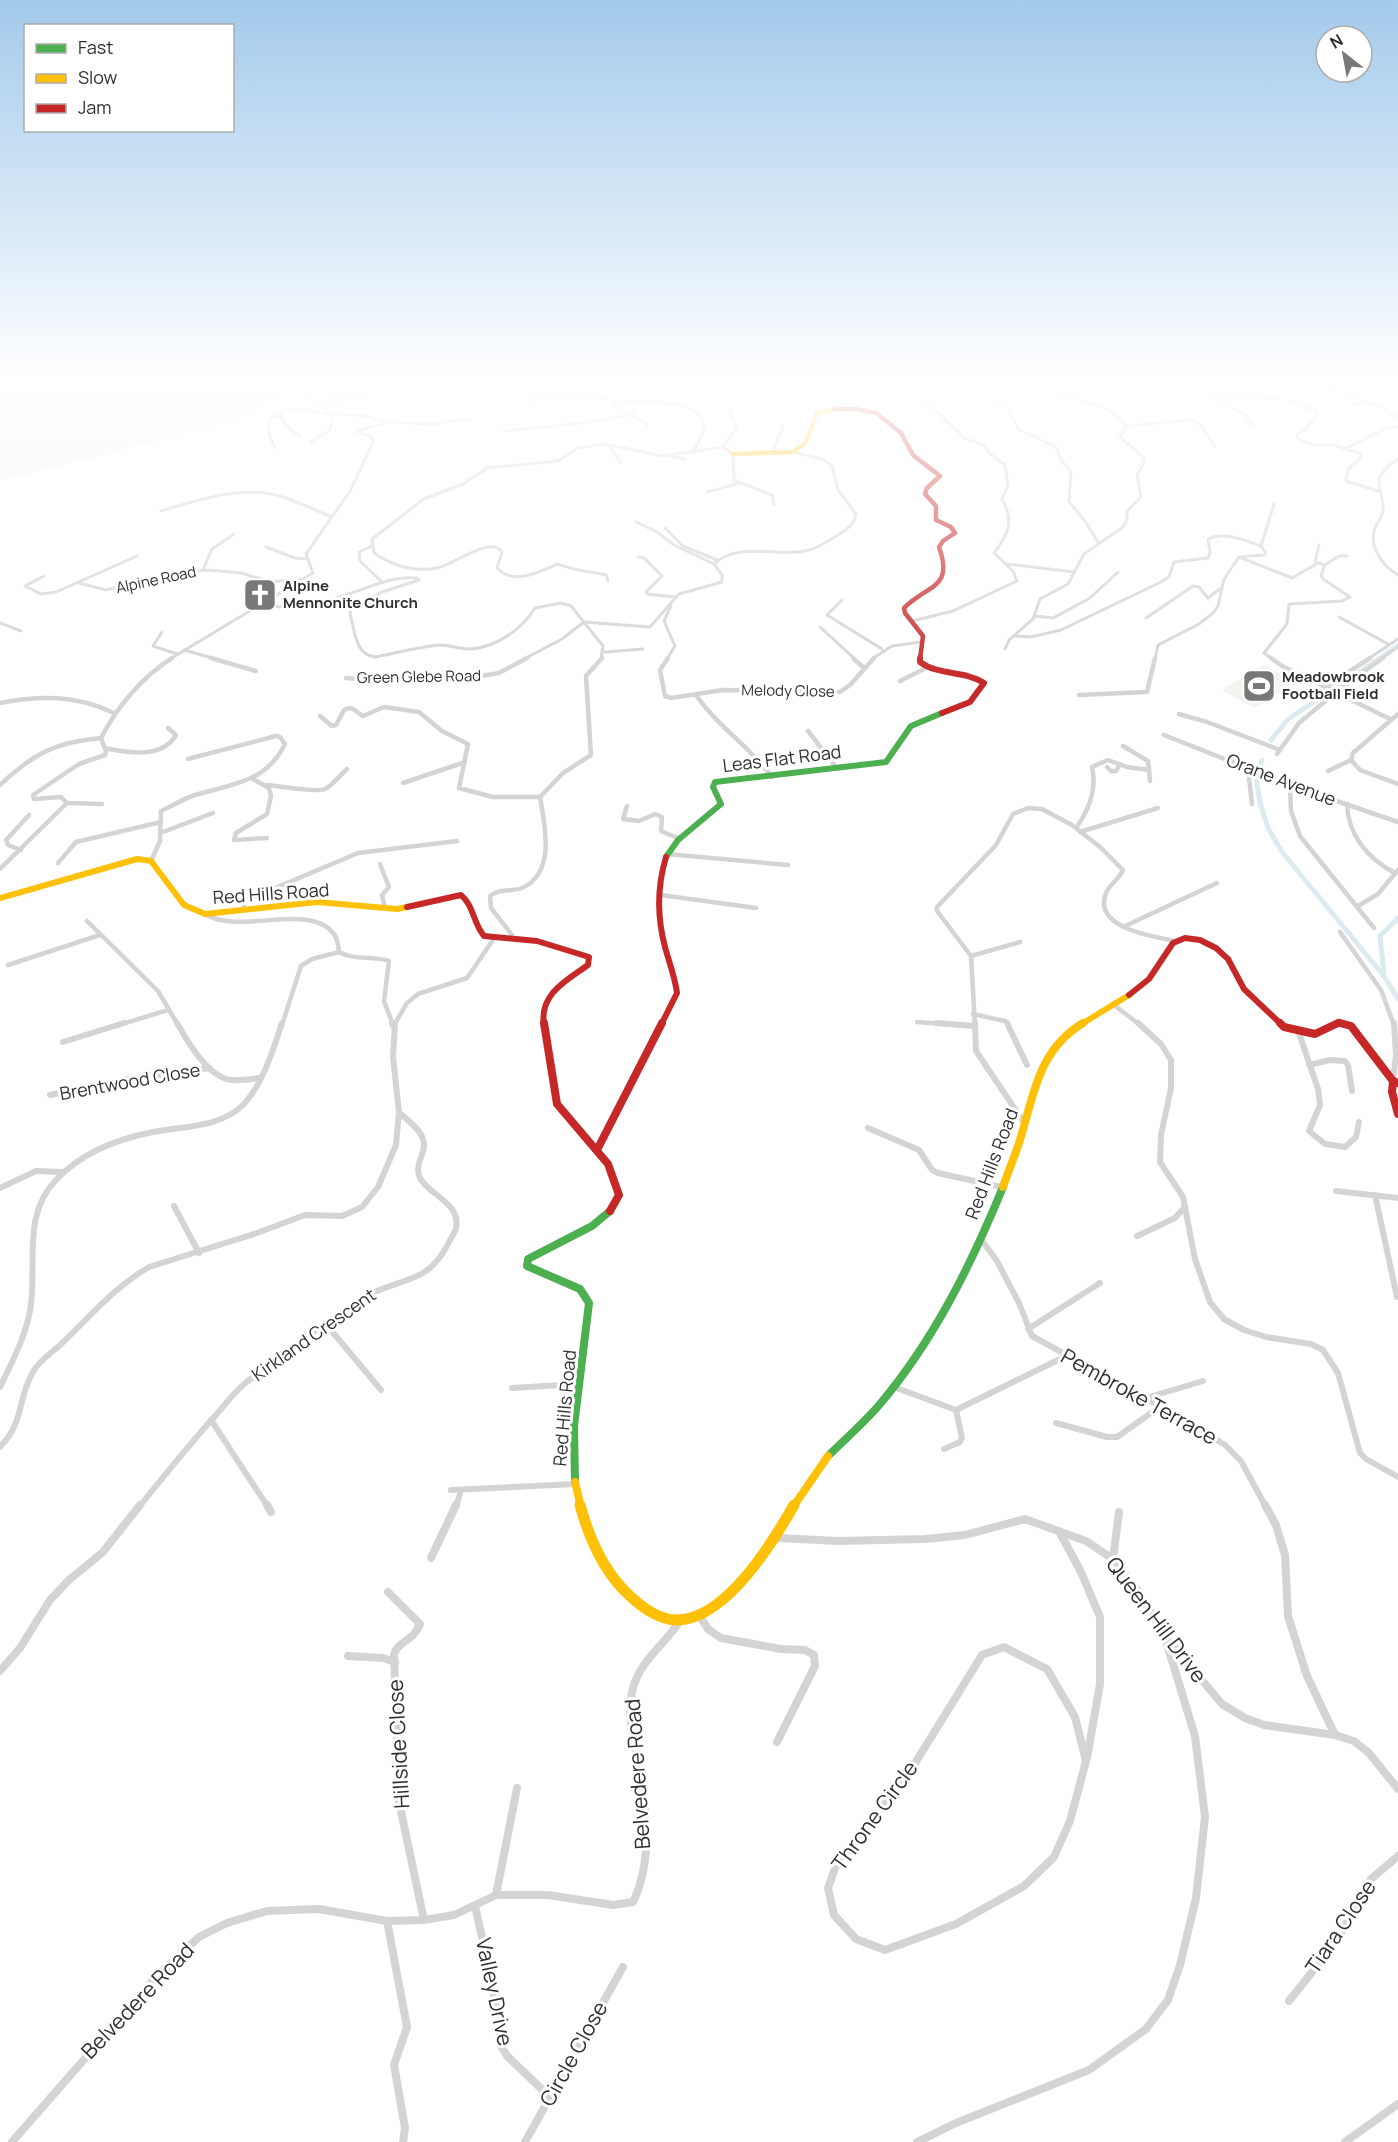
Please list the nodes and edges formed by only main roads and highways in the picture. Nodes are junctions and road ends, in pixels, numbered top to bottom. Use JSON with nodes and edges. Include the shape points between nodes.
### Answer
{"nodes":[{"id":1,"x":935,"y":481,"type":"edge"},
{"id":2,"x":0,"y":898,"type":"edge"},
{"id":3,"x":1396,"y":1082,"type":"edge"},
{"id":4,"x":1398,"y":1114,"type":"edge"},
{"id":5,"x":597,"y":1150,"type":"junction"}],
"edges":[{"from":1,"to":5,"type":"main road","name":"Leas Flat Road","via":[[925,494],[936,506],[936,520],[955,533],[939,547],[945,568],[939,581],[932,589],[915,596],[904,608],[905,613],[923,636],[920,662],[926,668],[968,673],[984,683],[964,707],[923,718],[904,732],[886,762],[715,782],[713,787],[721,804],[672,846],[662,866],[660,923],[677,976],[677,993]]},
{"from":2,"to":5,"type":"main road","name":"Red Hills Road","via":[[137,859],[151,861],[184,905],[205,914],[317,902],[397,909],[461,895],[471,904],[472,920],[480,934],[495,938],[513,935],[589,957],[588,966],[546,999],[543,1019],[557,1104]]},
{"from":3,"to":4,"type":"main road","via":[[1392,1092]]},
{"from":3,"to":5,"type":"main road","name":"Red Hills Road","via":[[1351,1026],[1339,1023],[1315,1034],[1284,1027],[1242,987],[1224,954],[1197,940],[1176,941],[1147,981],[1060,1039],[1051,1051],[1034,1083],[1025,1124],[980,1238],[913,1361],[875,1409],[827,1456],[779,1538],[741,1584],[698,1614],[681,1620],[646,1609],[619,1587],[587,1525],[575,1484],[574,1459],[588,1297],[527,1266],[534,1253],[603,1218],[618,1202],[618,1190],[608,1164]]}]}
